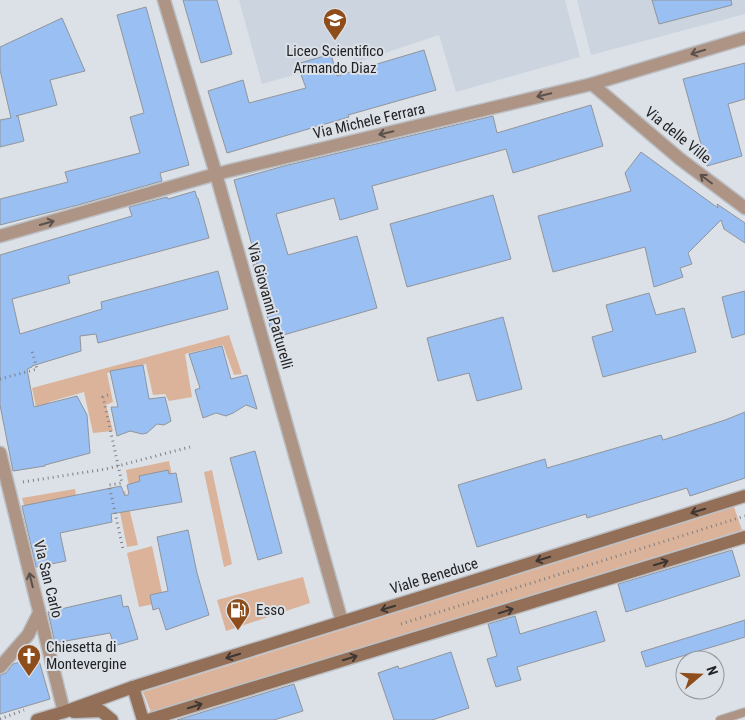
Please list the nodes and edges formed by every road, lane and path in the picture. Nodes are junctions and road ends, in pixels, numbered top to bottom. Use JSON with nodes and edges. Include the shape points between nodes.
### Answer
{"nodes":[{"id":1,"x":164,"y":0,"type":"edge"},
{"id":2,"x":745,"y":38,"type":"edge"},
{"id":3,"x":592,"y":84,"type":"junction"},
{"id":4,"x":216,"y":174,"type":"junction"},
{"id":5,"x":745,"y":208,"type":"edge"},
{"id":6,"x":0,"y":236,"type":"edge"},
{"id":7,"x":32,"y":351,"type":"dead end"},
{"id":8,"x":0,"y":379,"type":"edge"},
{"id":9,"x":108,"y":396,"type":"dead end"},
{"id":10,"x":190,"y":447,"type":"dead end"},
{"id":11,"x":0,"y":453,"type":"edge"},
{"id":12,"x":118,"y":466,"type":"junction"},
{"id":13,"x":8,"y":484,"type":"junction"},
{"id":14,"x":745,"y":496,"type":"edge"},
{"id":15,"x":745,"y":516,"type":"edge"},
{"id":16,"x":745,"y":537,"type":"edge"},
{"id":17,"x":123,"y":549,"type":"dead end"},
{"id":18,"x":39,"y":613,"type":"junction"},
{"id":19,"x":342,"y":622,"type":"junction"},
{"id":20,"x":395,"y":626,"type":"dead end"},
{"id":21,"x":0,"y":667,"type":"edge"},
{"id":22,"x":133,"y":687,"type":"junction"},
{"id":23,"x":745,"y":712,"type":"edge"},
{"id":24,"x":66,"y":716,"type":"edge"},
{"id":25,"x":37,"y":720,"type":"edge"},
{"id":26,"x":112,"y":720,"type":"edge"},
{"id":27,"x":143,"y":720,"type":"edge"},
{"id":28,"x":148,"y":720,"type":"edge"},
{"id":29,"x":720,"y":720,"type":"edge"}],
"edges":[{"from":1,"to":4,"type":"street","name":"Via Giovanni Patturelli"},
{"from":2,"to":3,"type":"street","name":"Via Michele Ferrara","one_way":true},
{"from":3,"to":4,"type":"street","name":"Via Michele Ferrara","one_way":true},
{"from":5,"to":3,"type":"street","name":"Via delle Ville","one_way":true,"via":[[680,159]]},
{"from":6,"to":4,"type":"street","name":"Via Michele Ferrara","one_way":true},
{"from":4,"to":19,"type":"street","name":"Via Giovanni Patturelli"},
{"from":7,"to":8,"type":"path","via":[[37,369]]},
{"from":9,"to":12,"type":"path","via":[[103,397]]},
{"from":10,"to":12,"type":"path"},
{"from":11,"to":13,"type":"street","name":"Via San Carlo"},
{"from":12,"to":13,"type":"path"},
{"from":12,"to":17,"type":"path","via":[[122,483],[109,485]]},
{"from":18,"to":13,"type":"street","name":"Via San Carlo","one_way":true},
{"from":14,"to":19,"type":"street","name":"Viale Beneduce","one_way":true},
{"from":15,"to":20,"type":"path"},
{"from":28,"to":16,"type":"street","one_way":true},
{"from":18,"to":21,"type":"street","via":[[28,635]]},
{"from":18,"to":24,"type":"street","name":"Via San Carlo"},
{"from":19,"to":22,"type":"street","name":"Viale Beneduce","one_way":true},
{"from":22,"to":24,"type":"street","name":"Viale Beneduce"},
{"from":22,"to":27,"type":"street"},
{"from":23,"to":29,"type":"lane"},
{"from":24,"to":25,"type":"street"},
{"from":24,"to":26,"type":"street","via":[[101,712]]}]}
